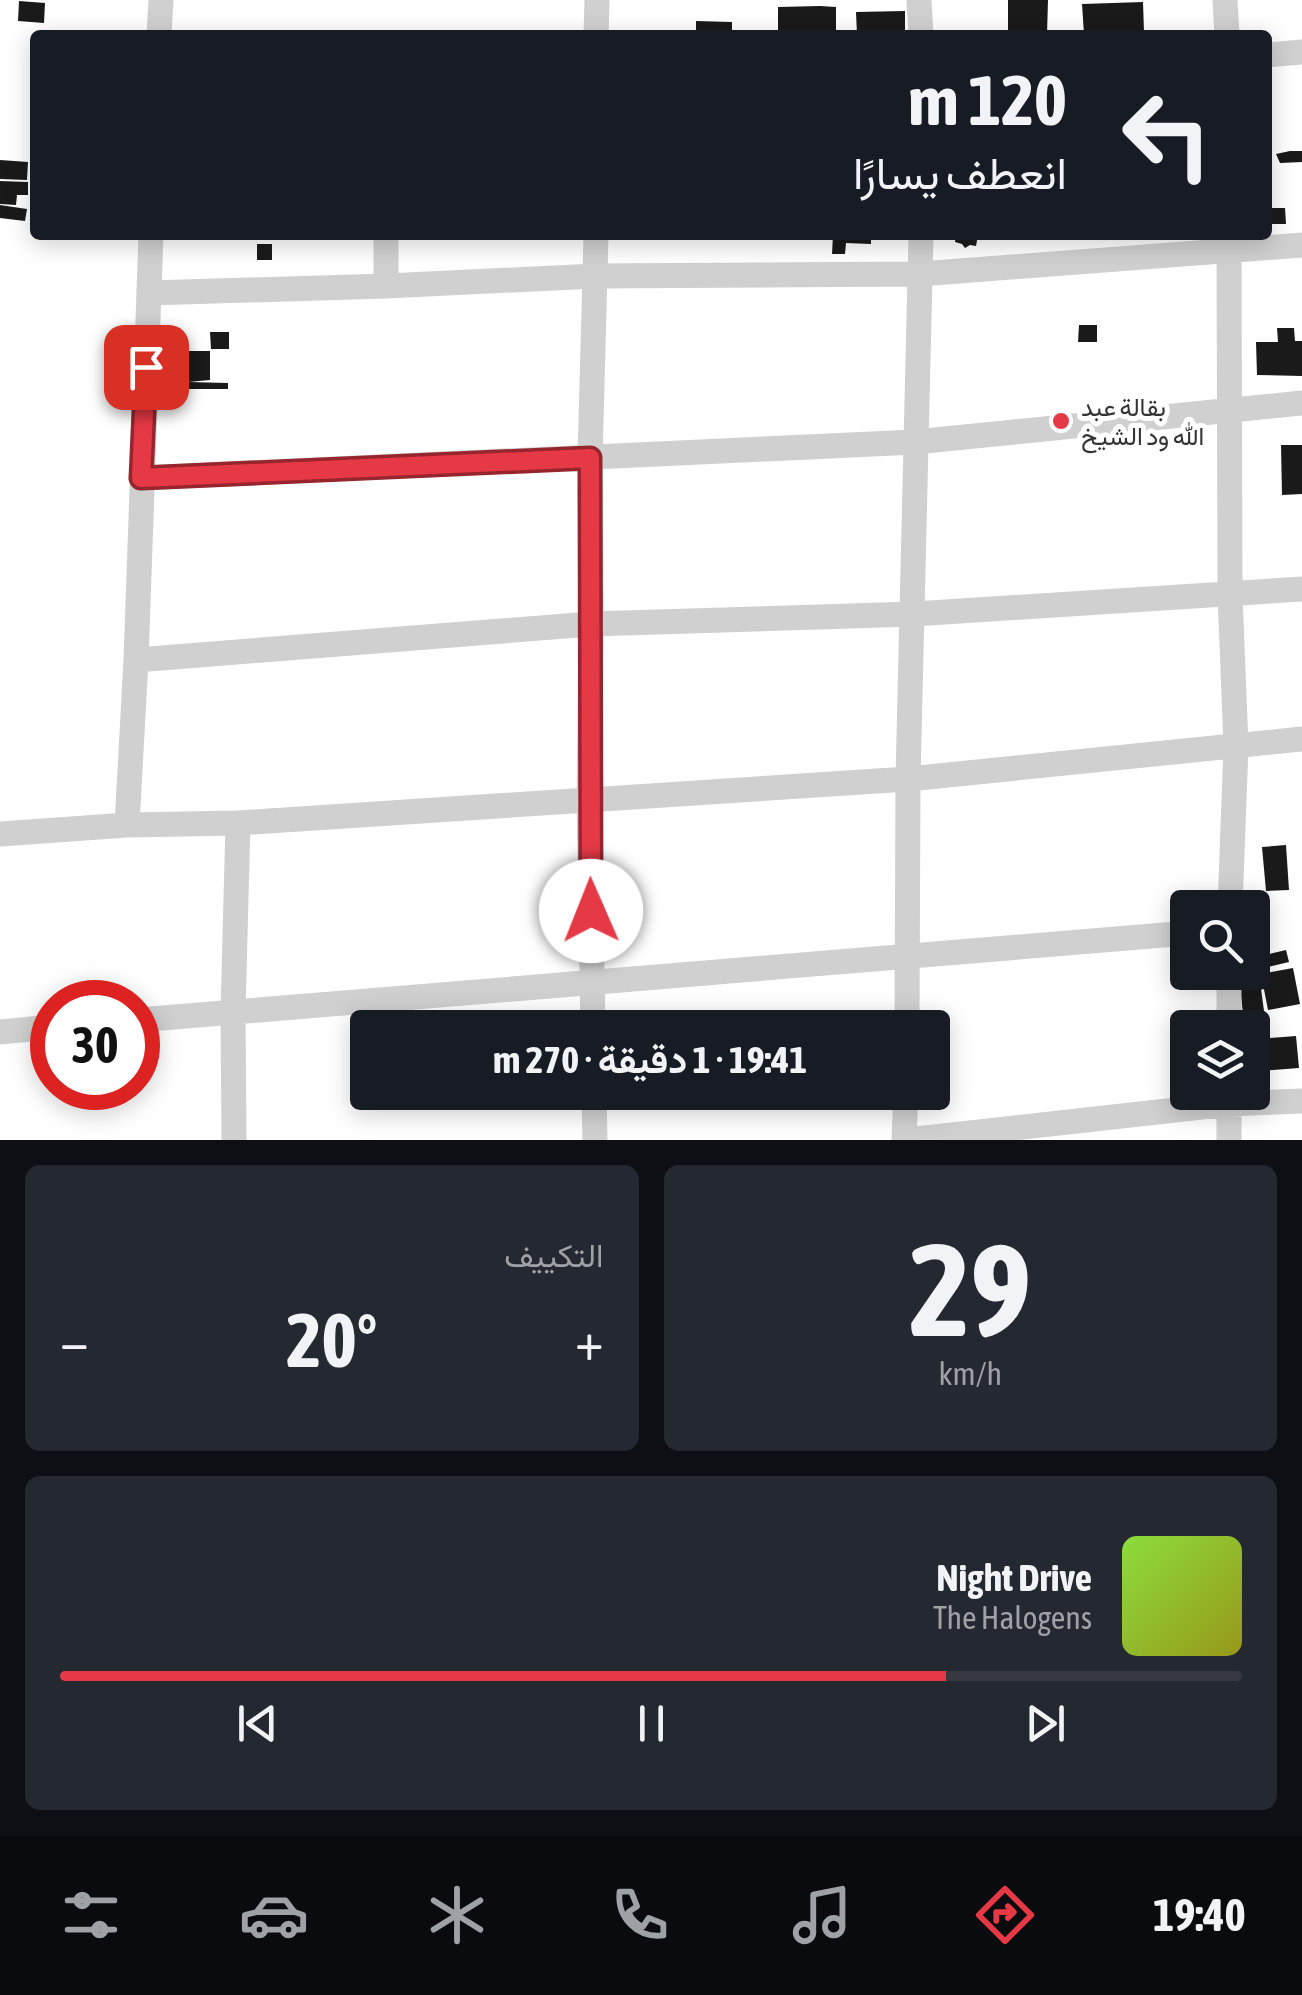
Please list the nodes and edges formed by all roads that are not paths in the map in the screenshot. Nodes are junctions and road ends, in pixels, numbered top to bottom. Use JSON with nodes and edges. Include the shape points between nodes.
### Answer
{"nodes":[{"id":1,"x":161,"y":0,"type":"edge"},
{"id":2,"x":597,"y":0,"type":"edge"},
{"id":3,"x":919,"y":0,"type":"edge"},
{"id":4,"x":1226,"y":0,"type":"edge"},
{"id":5,"x":159,"y":30,"type":"edge"},
{"id":6,"x":596,"y":30,"type":"edge"},
{"id":7,"x":920,"y":30,"type":"edge"},
{"id":8,"x":1227,"y":30,"type":"edge"},
{"id":9,"x":1302,"y":52,"type":"edge"},
{"id":10,"x":1272,"y":55,"type":"edge"},
{"id":11,"x":152,"y":240,"type":"edge"},
{"id":12,"x":386,"y":240,"type":"edge"},
{"id":13,"x":596,"y":240,"type":"edge"},
{"id":14,"x":921,"y":240,"type":"edge"},
{"id":15,"x":1229,"y":243,"type":"edge"},
{"id":16,"x":1302,"y":245,"type":"edge"},
{"id":17,"x":920,"y":274,"type":"junction"},
{"id":18,"x":596,"y":276,"type":"junction"},
{"id":19,"x":386,"y":286,"type":"junction"},
{"id":20,"x":149,"y":293,"type":"junction"},
{"id":21,"x":1302,"y":403,"type":"edge"},
{"id":22,"x":1231,"y":412,"type":"junction"},
{"id":23,"x":915,"y":442,"type":"junction"},
{"id":24,"x":590,"y":458,"type":"junction"},
{"id":25,"x":141,"y":478,"type":"junction"},
{"id":26,"x":1302,"y":589,"type":"edge"},
{"id":27,"x":1230,"y":594,"type":"junction"},
{"id":28,"x":914,"y":614,"type":"junction"},
{"id":29,"x":591,"y":624,"type":"junction"},
{"id":30,"x":136,"y":660,"type":"junction"},
{"id":31,"x":1302,"y":740,"type":"edge"},
{"id":32,"x":1236,"y":746,"type":"junction"},
{"id":33,"x":908,"y":780,"type":"junction"},
{"id":34,"x":589,"y":802,"type":"junction"},
{"id":35,"x":238,"y":823,"type":"junction"},
{"id":36,"x":127,"y":825,"type":"junction"},
{"id":37,"x":0,"y":834,"type":"edge"},
{"id":38,"x":1231,"y":890,"type":"edge"},
{"id":39,"x":1170,"y":935,"type":"edge"},
{"id":40,"x":909,"y":956,"type":"junction"},
{"id":41,"x":592,"y":984,"type":"junction"},
{"id":42,"x":593,"y":1010,"type":"edge"},
{"id":43,"x":908,"y":1010,"type":"edge"},
{"id":44,"x":233,"y":1012,"type":"junction"},
{"id":45,"x":160,"y":1018,"type":"edge"},
{"id":46,"x":30,"y":1030,"type":"edge"},
{"id":47,"x":0,"y":1032,"type":"edge"},
{"id":48,"x":1270,"y":1099,"type":"edge"},
{"id":49,"x":1302,"y":1100,"type":"edge"},
{"id":50,"x":1170,"y":1106,"type":"edge"},
{"id":51,"x":594,"y":1110,"type":"edge"},
{"id":52,"x":906,"y":1110,"type":"edge"},
{"id":53,"x":1229,"y":1110,"type":"edge"},
{"id":54,"x":234,"y":1140,"type":"edge"},
{"id":55,"x":595,"y":1140,"type":"edge"},
{"id":56,"x":906,"y":1140,"type":"edge"},
{"id":57,"x":1230,"y":1140,"type":"edge"}],
"edges":[{"from":1,"to":5,"type":"street"},
{"from":2,"to":6,"type":"street"},
{"from":3,"to":7,"type":"street"},
{"from":4,"to":8,"type":"street"},
{"from":9,"to":10,"type":"street"},
{"from":11,"to":20,"type":"street"},
{"from":12,"to":19,"type":"street"},
{"from":13,"to":18,"type":"street"},
{"from":14,"to":17,"type":"street"},
{"from":15,"to":16,"type":"street"},
{"from":15,"to":17,"type":"street"},
{"from":15,"to":22,"type":"street"},
{"from":17,"to":18,"type":"street"},
{"from":17,"to":23,"type":"street"},
{"from":18,"to":19,"type":"street"},
{"from":18,"to":24,"type":"street"},
{"from":19,"to":20,"type":"street"},
{"from":20,"to":25,"type":"street"},
{"from":21,"to":22,"type":"street"},
{"from":22,"to":23,"type":"street"},
{"from":22,"to":27,"type":"street"},
{"from":23,"to":24,"type":"street"},
{"from":23,"to":28,"type":"street"},
{"from":24,"to":25,"type":"street"},
{"from":24,"to":29,"type":"street"},
{"from":25,"to":30,"type":"street"},
{"from":26,"to":27,"type":"street"},
{"from":27,"to":28,"type":"street"},
{"from":27,"to":32,"type":"street"},
{"from":28,"to":29,"type":"street"},
{"from":28,"to":33,"type":"street"},
{"from":29,"to":30,"type":"street"},
{"from":29,"to":34,"type":"street"},
{"from":30,"to":36,"type":"street"},
{"from":31,"to":32,"type":"street"},
{"from":32,"to":33,"type":"street"},
{"from":32,"to":38,"type":"street"},
{"from":33,"to":34,"type":"street"},
{"from":33,"to":40,"type":"street"},
{"from":34,"to":35,"type":"street"},
{"from":34,"to":41,"type":"street"},
{"from":35,"to":36,"type":"street"},
{"from":35,"to":44,"type":"street"},
{"from":36,"to":37,"type":"street"},
{"from":39,"to":40,"type":"street"},
{"from":40,"to":41,"type":"street"},
{"from":40,"to":43,"type":"street"},
{"from":41,"to":42,"type":"street"},
{"from":41,"to":44,"type":"street"},
{"from":44,"to":45,"type":"street"},
{"from":44,"to":54,"type":"street"},
{"from":46,"to":47,"type":"street"},
{"from":48,"to":49,"type":"street"},
{"from":50,"to":56,"type":"street"},
{"from":51,"to":55,"type":"street"},
{"from":52,"to":56,"type":"street"},
{"from":53,"to":57,"type":"street"}]}
